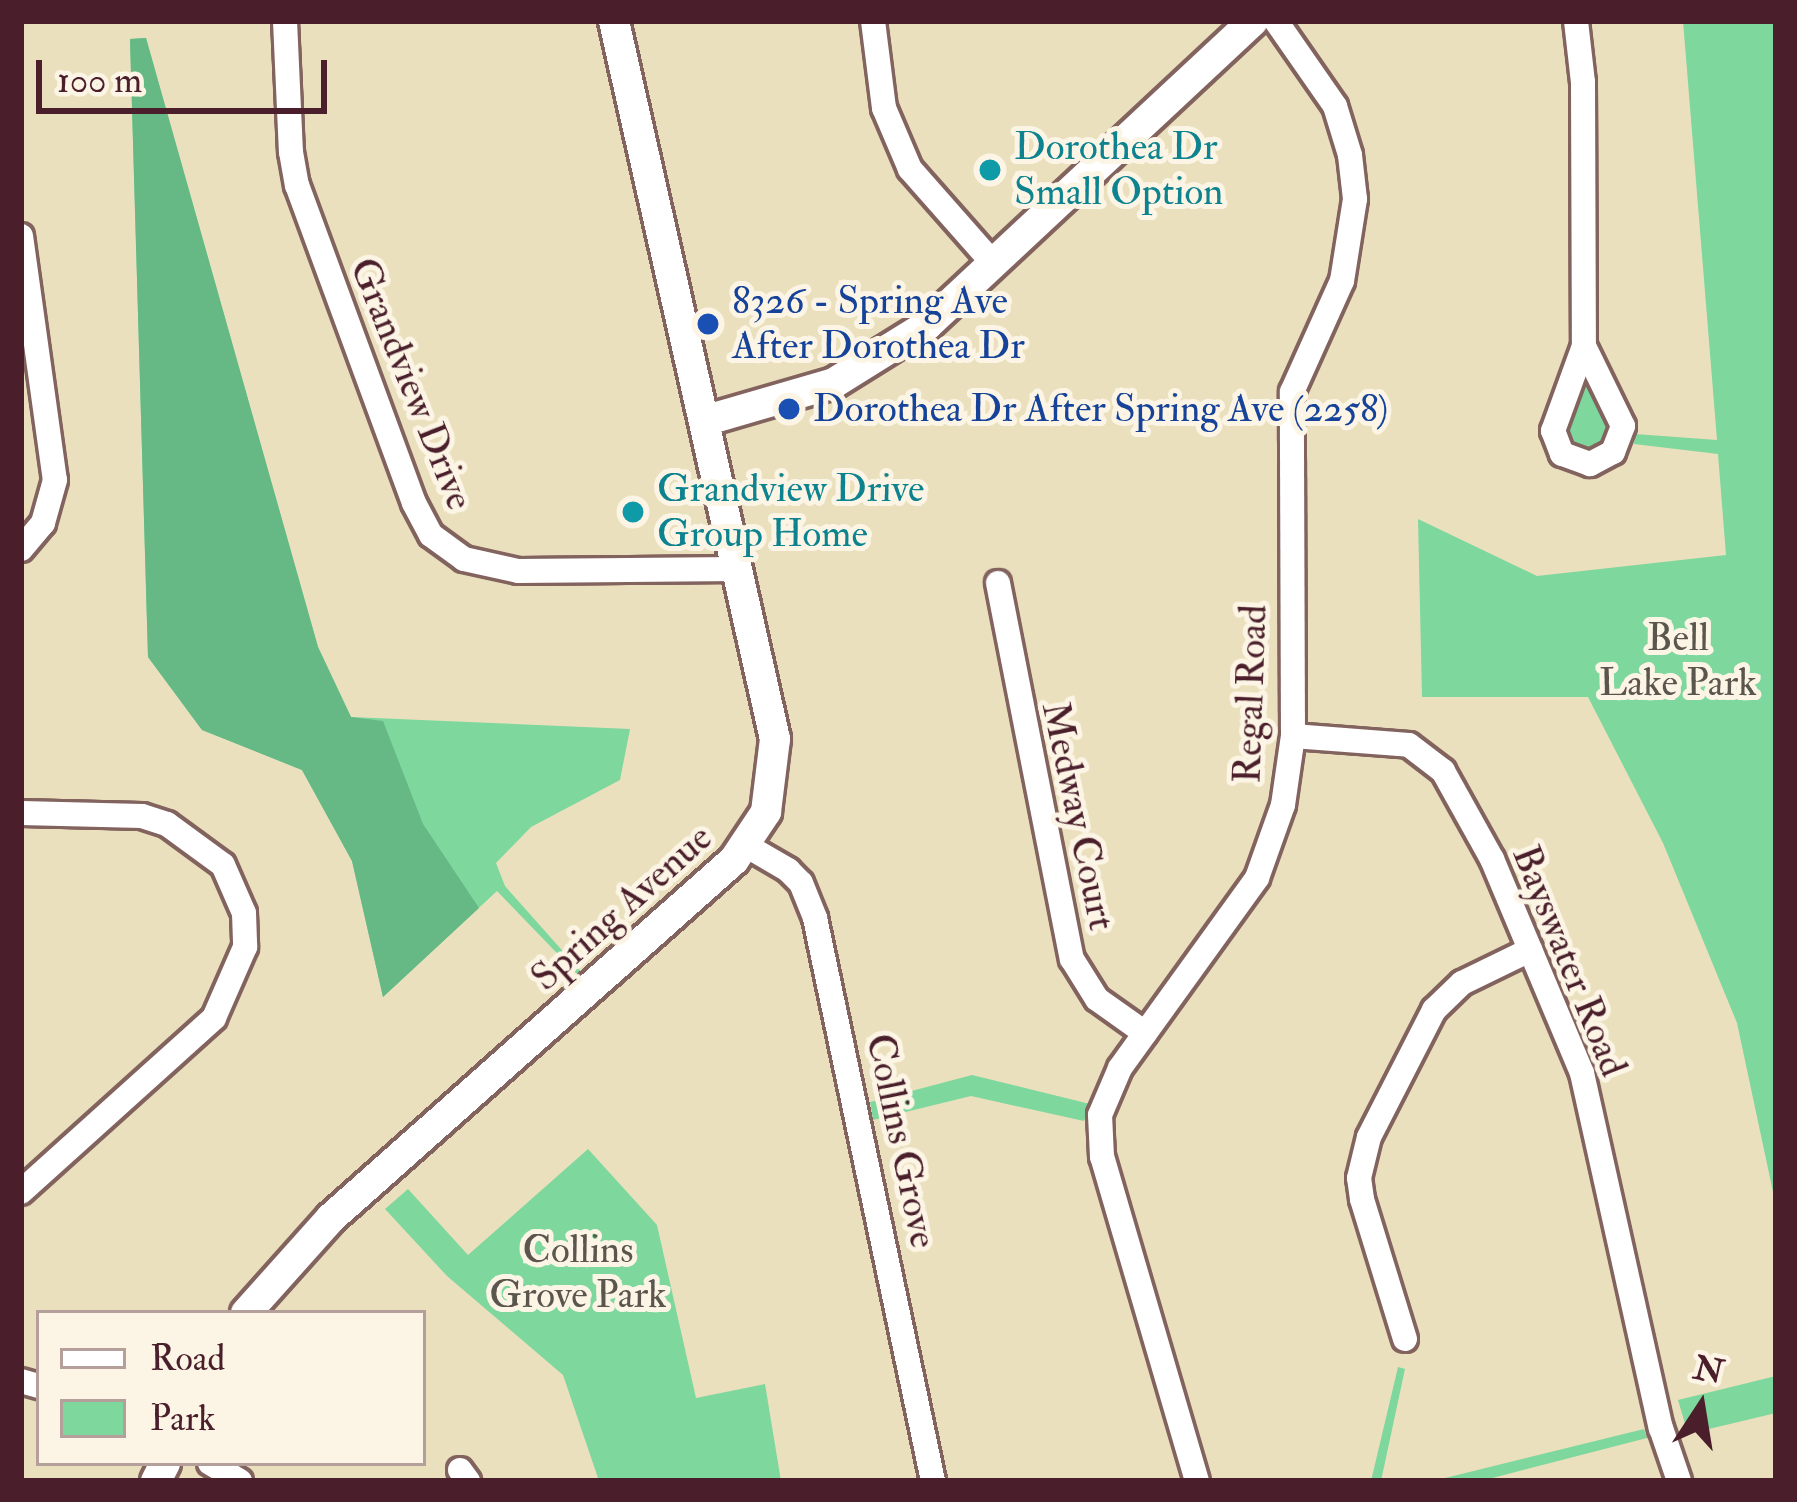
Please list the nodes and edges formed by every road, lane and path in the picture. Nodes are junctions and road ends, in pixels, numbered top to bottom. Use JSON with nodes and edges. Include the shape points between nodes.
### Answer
{"nodes":[{"id":1,"x":285,"y":21,"type":"edge"},
{"id":2,"x":614,"y":21,"type":"edge"},
{"id":3,"x":873,"y":21,"type":"edge"},
{"id":4,"x":1253,"y":21,"type":"edge"},
{"id":5,"x":1276,"y":21,"type":"edge"},
{"id":6,"x":1576,"y":21,"type":"edge"},
{"id":7,"x":21,"y":236,"type":"edge"},
{"id":8,"x":993,"y":262,"type":"junction"},
{"id":9,"x":1584,"y":346,"type":"dead end"},
{"id":10,"x":707,"y":420,"type":"junction"},
{"id":11,"x":21,"y":549,"type":"edge"},
{"id":12,"x":738,"y":568,"type":"junction"},
{"id":13,"x":998,"y":584,"type":"dead end"},
{"id":14,"x":1293,"y":736,"type":"junction"},
{"id":15,"x":21,"y":813,"type":"edge"},
{"id":16,"x":747,"y":846,"type":"junction"},
{"id":17,"x":1530,"y":950,"type":"junction"},
{"id":18,"x":1145,"y":1033,"type":"junction"},
{"id":19,"x":21,"y":1192,"type":"edge"},
{"id":20,"x":249,"y":1310,"type":"edge"},
{"id":21,"x":1405,"y":1339,"type":"dead end"},
{"id":22,"x":933,"y":1481,"type":"edge"},
{"id":23,"x":1197,"y":1481,"type":"edge"},
{"id":24,"x":1678,"y":1481,"type":"edge"}],
"edges":[{"from":1,"to":12,"type":"street","name":"Grandview Drive","via":[[297,185],[431,535],[464,560],[518,571]]},
{"from":2,"to":10,"type":"street","name":"Spring Avenue"},
{"from":3,"to":8,"type":"street","via":[[875,74],[910,169]]},
{"from":4,"to":8,"type":"street"},
{"from":5,"to":14,"type":"street","name":"Regal Road","via":[[1335,106],[1355,199],[1342,281],[1292,392]]},
{"from":6,"to":9,"type":"street"},
{"from":7,"to":11,"type":"street","via":[[56,480],[43,523]]},
{"from":8,"to":10,"type":"street","via":[[927,325],[871,363],[796,397]]},
{"from":10,"to":12,"type":"street","name":"Spring Avenue"},
{"from":12,"to":16,"type":"street","name":"Spring Avenue","via":[[776,739],[766,812]]},
{"from":13,"to":18,"type":"street","name":"Medway Court","via":[[1072,959],[1097,999]]},
{"from":14,"to":17,"type":"street","name":"Bayswater Road","via":[[1392,742],[1426,755],[1492,859]]},
{"from":14,"to":18,"type":"street","name":"Regal Road","via":[[1275,838],[1257,878]]},
{"from":15,"to":19,"type":"street","via":[[127,814],[167,824],[223,866],[244,913],[245,947],[214,1018]]},
{"from":16,"to":20,"type":"street","name":"Spring Avenue","via":[[331,1218]]},
{"from":16,"to":22,"type":"street","name":"Collins Grove","via":[[801,883],[815,918]]},
{"from":17,"to":21,"type":"street","via":[[1462,983],[1434,1010],[1369,1137],[1362,1199]]},
{"from":17,"to":24,"type":"street","name":"Bayswater Road","via":[[1582,1073]]},
{"from":18,"to":23,"type":"street","name":"Regal Road","via":[[1109,1088],[1100,1139]]}]}
